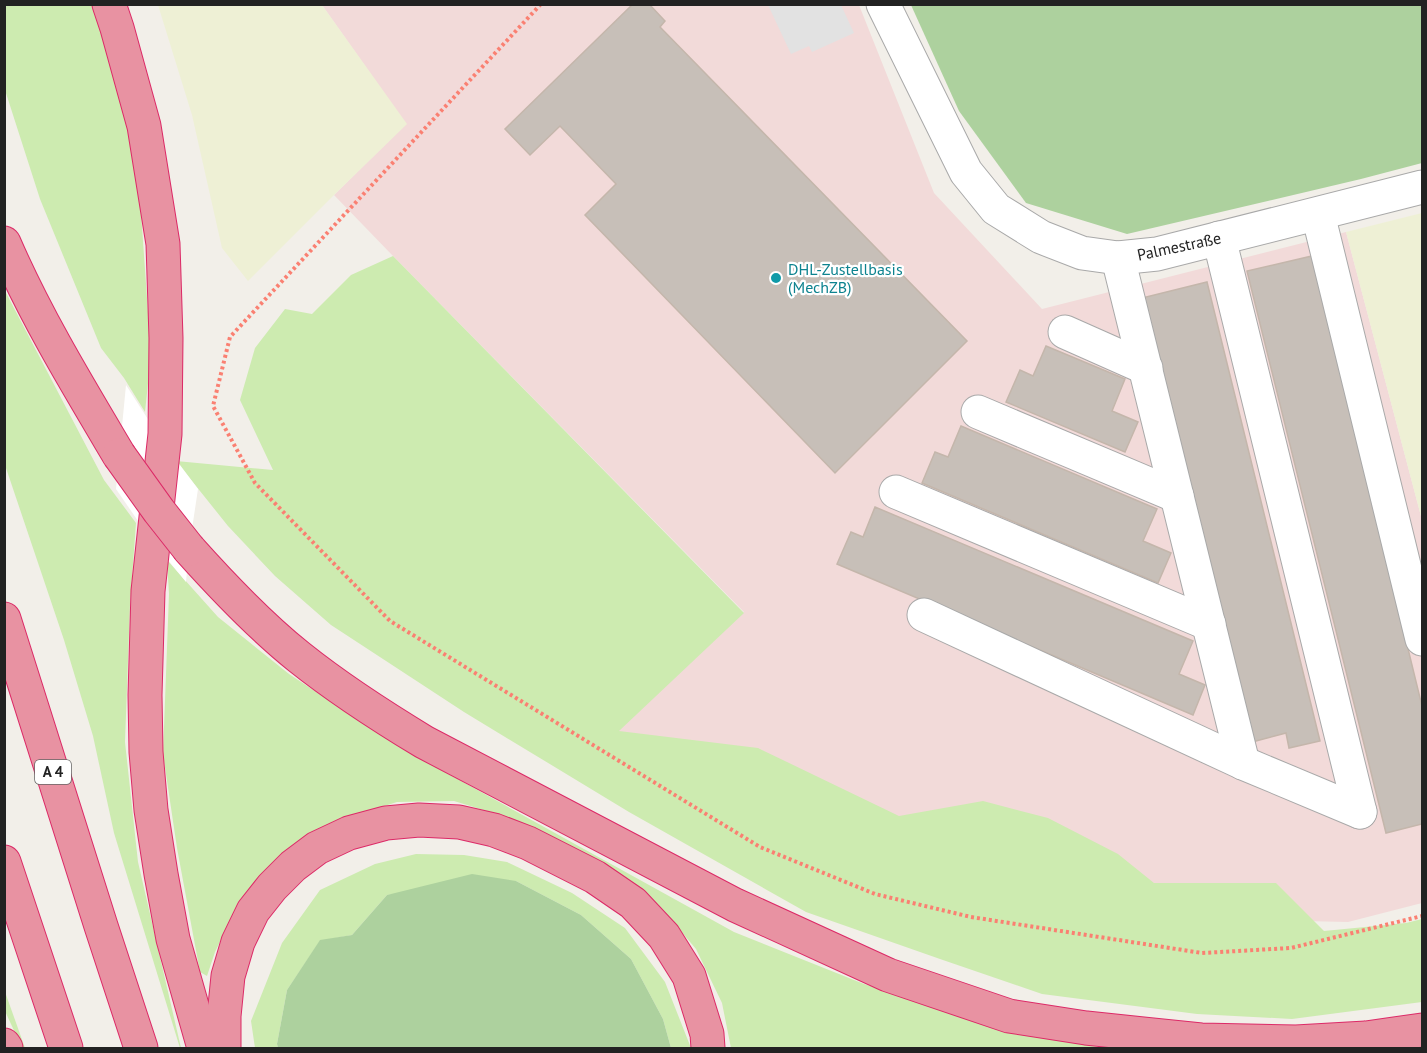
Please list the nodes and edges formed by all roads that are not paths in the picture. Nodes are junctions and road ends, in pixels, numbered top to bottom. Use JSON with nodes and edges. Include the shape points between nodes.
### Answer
{"nodes":[{"id":1,"x":109,"y":4,"type":"edge"},
{"id":2,"x":883,"y":4,"type":"edge"},
{"id":3,"x":1422,"y":187,"type":"edge"},
{"id":4,"x":1317,"y":214,"type":"junction"},
{"id":5,"x":1219,"y":238,"type":"junction"},
{"id":6,"x":4,"y":243,"type":"edge"},
{"id":7,"x":1119,"y":258,"type":"junction"},
{"id":8,"x":1065,"y":332,"type":"dead end"},
{"id":9,"x":1146,"y":368,"type":"junction"},
{"id":10,"x":978,"y":412,"type":"dead end"},
{"id":11,"x":896,"y":492,"type":"dead end"},
{"id":12,"x":1177,"y":496,"type":"junction"},
{"id":13,"x":924,"y":615,"type":"dead end"},
{"id":14,"x":4,"y":619,"type":"edge"},
{"id":15,"x":1209,"y":624,"type":"junction"},
{"id":16,"x":1422,"y":639,"type":"edge"},
{"id":17,"x":1243,"y":763,"type":"junction"},
{"id":18,"x":4,"y":862,"type":"edge"},
{"id":19,"x":1422,"y":1030,"type":"edge"},
{"id":20,"x":66,"y":1048,"type":"edge"},
{"id":21,"x":141,"y":1048,"type":"edge"},
{"id":22,"x":204,"y":1048,"type":"edge"},
{"id":23,"x":224,"y":1048,"type":"edge"},
{"id":24,"x":708,"y":1048,"type":"edge"}],
"edges":[{"from":1,"to":22,"type":"highway","via":[[144,126],[163,244],[165,434],[148,591],[146,752],[151,810],[173,939]]},
{"from":2,"to":7,"type":"street","name":"Palmestraße","via":[[966,172],[996,209],[1041,237],[1082,253]]},
{"from":3,"to":4,"type":"street","name":"Palmestraße"},
{"from":4,"to":5,"type":"street","name":"Palmestraße"},
{"from":4,"to":16,"type":"street"},
{"from":5,"to":7,"type":"street","name":"Palmestraße","via":[[1156,254]]},
{"from":5,"to":17,"type":"street","via":[[1360,812]]},
{"from":6,"to":19,"type":"highway","bridge":true,"via":[[75,382],[119,455],[189,549],[224,588],[298,657],[424,742],[735,905],[888,975],[1009,1016],[1201,1040],[1296,1042]]},
{"from":7,"to":9,"type":"street"},
{"from":8,"to":9,"type":"street"},
{"from":9,"to":12,"type":"street"},
{"from":10,"to":12,"type":"street"},
{"from":11,"to":15,"type":"street"},
{"from":12,"to":15,"type":"street"},
{"from":13,"to":17,"type":"street"},
{"from":14,"to":21,"type":"highway","number":"A 4"},
{"from":15,"to":17,"type":"street"},
{"from":18,"to":20,"type":"highway"},
{"from":23,"to":24,"type":"highway","via":[[228,975],[253,911],[272,887],[317,848],[386,823],[419,820],[459,822],[528,843],[595,877],[633,903],[664,936],[689,976]]}]}
